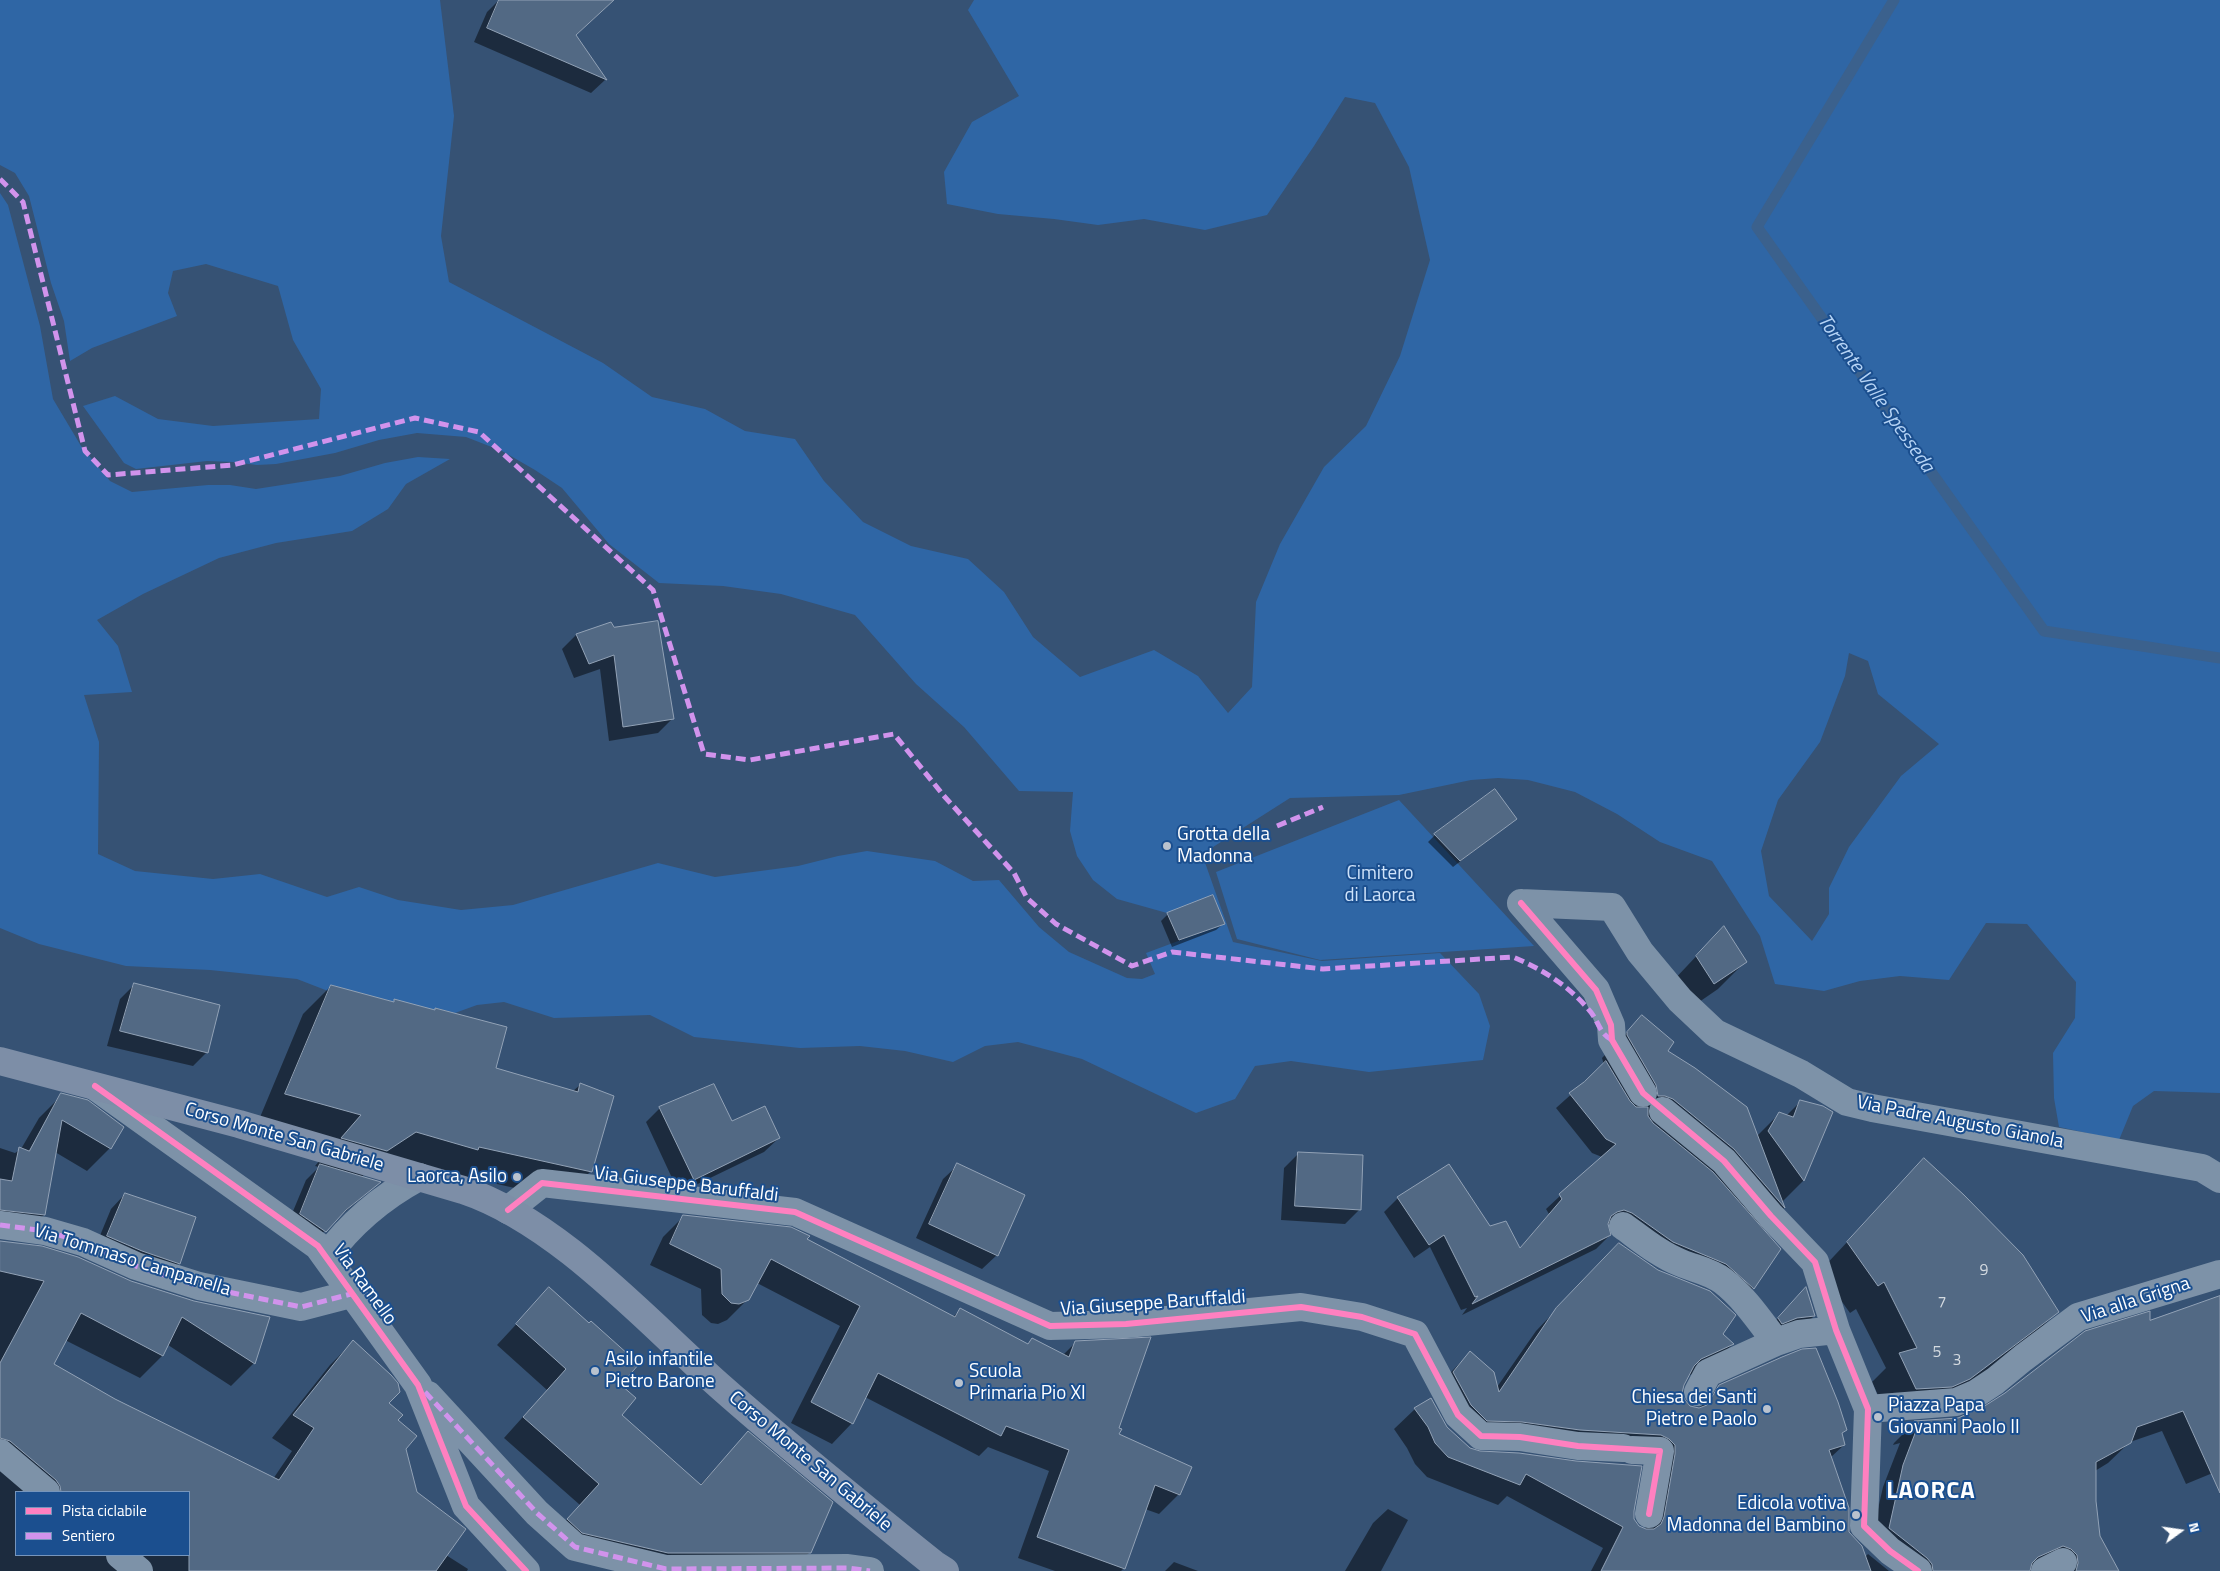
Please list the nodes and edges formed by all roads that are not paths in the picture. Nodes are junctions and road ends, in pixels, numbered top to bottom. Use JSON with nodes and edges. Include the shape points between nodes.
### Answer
{"nodes":[{"id":1,"x":0,"y":1061,"type":"edge"},
{"id":2,"x":95,"y":1086,"type":"junction"},
{"id":3,"x":419,"y":1177,"type":"junction"},
{"id":4,"x":2220,"y":1179,"type":"edge"},
{"id":5,"x":508,"y":1210,"type":"junction"},
{"id":6,"x":0,"y":1225,"type":"edge"},
{"id":7,"x":1623,"y":1226,"type":"dead end"},
{"id":8,"x":326,"y":1257,"type":"junction"},
{"id":9,"x":2220,"y":1274,"type":"edge"},
{"id":10,"x":351,"y":1294,"type":"junction"},
{"id":11,"x":1836,"y":1330,"type":"junction"},
{"id":12,"x":1776,"y":1342,"type":"junction"},
{"id":13,"x":418,"y":1385,"type":"junction"},
{"id":14,"x":1698,"y":1392,"type":"dead end"},
{"id":15,"x":1868,"y":1410,"type":"junction"},
{"id":16,"x":0,"y":1453,"type":"edge"},
{"id":17,"x":45,"y":1491,"type":"edge"},
{"id":18,"x":1649,"y":1514,"type":"dead end"},
{"id":19,"x":121,"y":1556,"type":"edge"},
{"id":20,"x":139,"y":1571,"type":"edge"},
{"id":21,"x":526,"y":1571,"type":"edge"},
{"id":22,"x":870,"y":1571,"type":"edge"},
{"id":23,"x":945,"y":1571,"type":"edge"},
{"id":24,"x":1918,"y":1571,"type":"edge"}],
"edges":[{"from":1,"to":2,"type":"main road","name":"Corso Monte San Gabriele"},
{"from":2,"to":3,"type":"main road","name":"Corso Monte San Gabriele"},
{"from":2,"to":8,"type":"street","name":"Via Ramello","via":[[318,1246]]},
{"from":3,"to":5,"type":"main road","name":"Corso Monte San Gabriele","via":[[481,1196]]},
{"from":3,"to":8,"type":"street","via":[[393,1191],[352,1226]]},
{"from":4,"to":11,"type":"street","name":"Via Padre Augusto Gianola","via":[[2202,1168],[1847,1102],[1801,1074],[1715,1033],[1680,1000],[1640,952],[1612,907],[1521,903],[1596,990],[1611,1025],[1612,1040],[1653,1102],[1724,1161],[1816,1262]]},
{"from":5,"to":18,"type":"street","name":"Via Giuseppe Baruffaldi","via":[[542,1183],[794,1212],[1050,1326],[1126,1324],[1301,1307],[1362,1316],[1415,1334],[1458,1415],[1481,1436],[1660,1451]]},
{"from":5,"to":23,"type":"main road","name":"Corso Monte San Gabriele","via":[[583,1263],[796,1452]]},
{"from":6,"to":10,"type":"street","name":"Via Tommaso Campanella","via":[[45,1231],[83,1242],[136,1266],[199,1286],[301,1307]]},
{"from":7,"to":12,"type":"street","via":[[1680,1263],[1723,1281]]},
{"from":8,"to":10,"type":"street","name":"Via Ramello"},
{"from":9,"to":15,"type":"street","name":"Via alla Grigna","via":[[2078,1317],[1995,1381],[1956,1402]]},
{"from":10,"to":13,"type":"street","name":"Via Ramello"},
{"from":11,"to":12,"type":"street","via":[[1799,1334]]},
{"from":11,"to":15,"type":"street"},
{"from":12,"to":14,"type":"street","via":[[1708,1373]]},
{"from":13,"to":21,"type":"street","name":"Via Ramello","via":[[466,1506]]},
{"from":13,"to":22,"type":"street","via":[[537,1513],[575,1547],[666,1568],[839,1568]]},
{"from":15,"to":24,"type":"street","via":[[1864,1526],[1890,1551]]},
{"from":16,"to":17,"type":"street"},
{"from":19,"to":20,"type":"street"}]}
